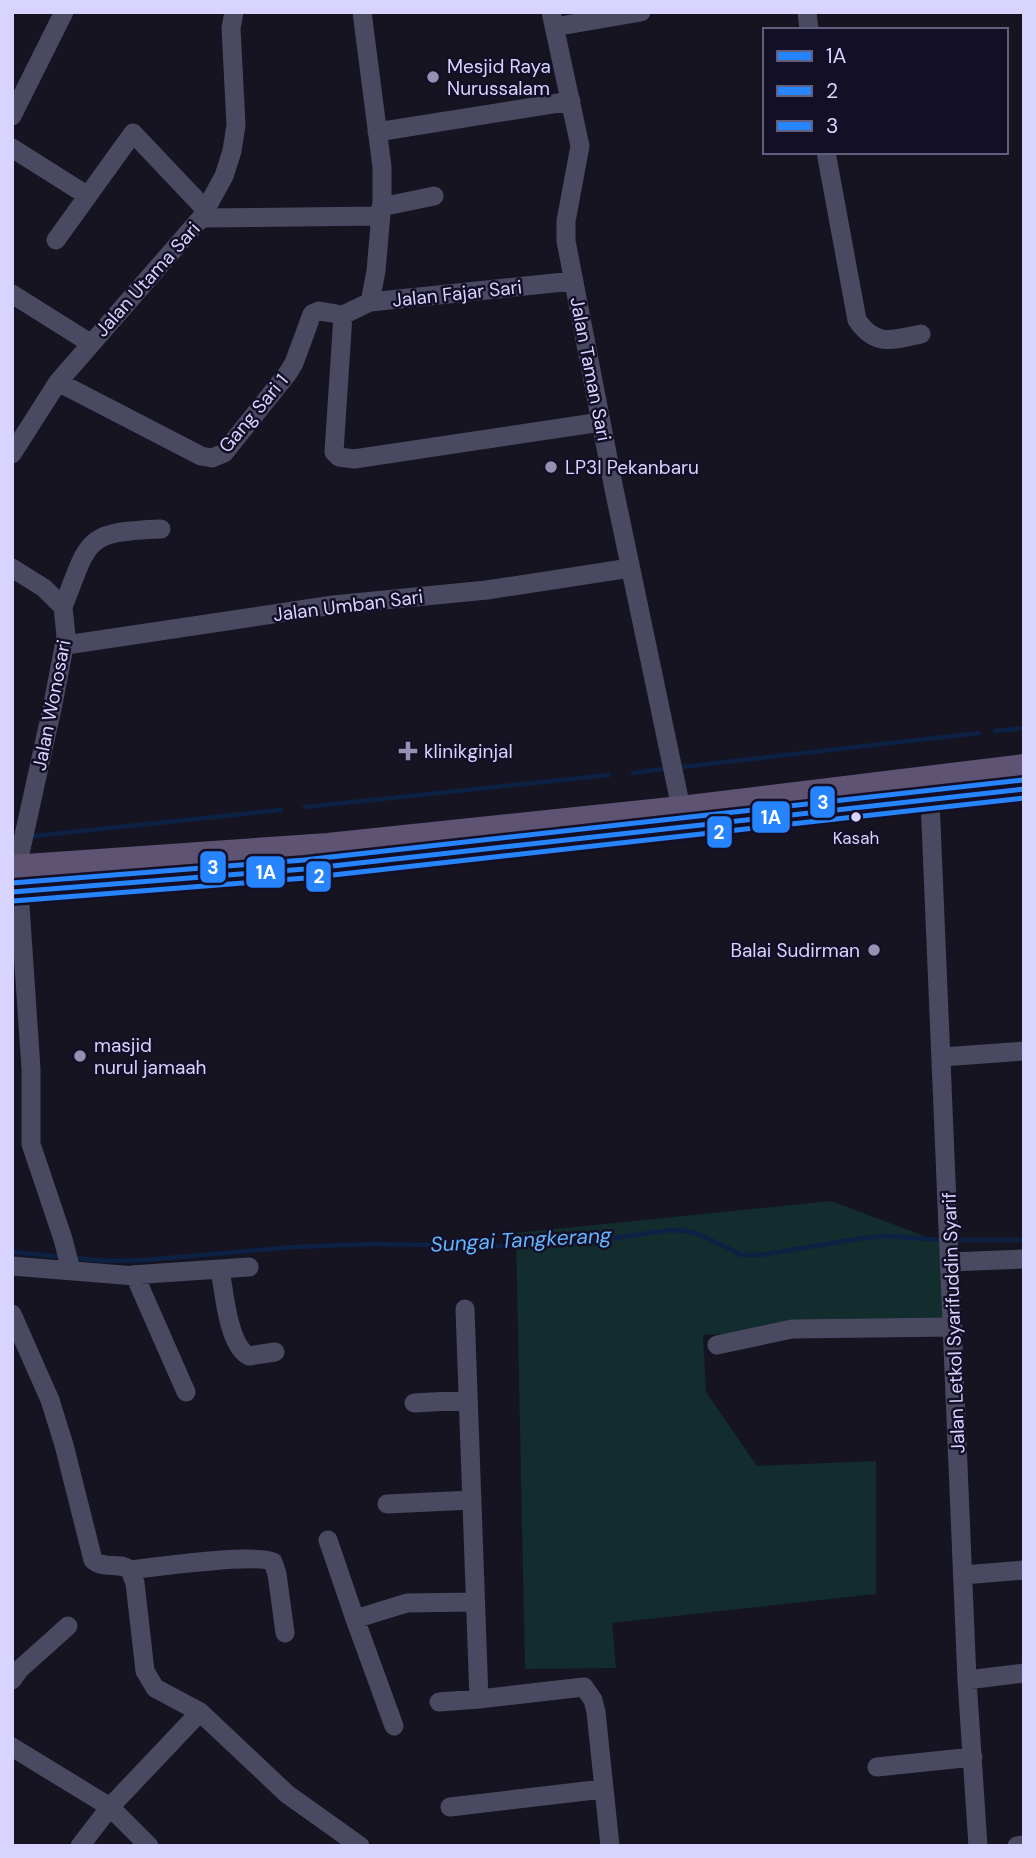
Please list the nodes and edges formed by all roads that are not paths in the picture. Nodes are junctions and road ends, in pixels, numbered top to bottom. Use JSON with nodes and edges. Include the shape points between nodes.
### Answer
{"nodes":[{"id":1,"x":64,"y":12,"type":"edge"},
{"id":2,"x":234,"y":12,"type":"edge"},
{"id":3,"x":642,"y":12,"type":"edge"},
{"id":4,"x":366,"y":14,"type":"edge"},
{"id":5,"x":552,"y":20,"type":"edge"},
{"id":6,"x":570,"y":101,"type":"junction"},
{"id":7,"x":12,"y":116,"type":"edge"},
{"id":8,"x":377,"y":132,"type":"junction"},
{"id":9,"x":12,"y":148,"type":"edge"},
{"id":10,"x":826,"y":154,"type":"edge"},
{"id":11,"x":88,"y":195,"type":"junction"},
{"id":12,"x":434,"y":196,"type":"dead end"},
{"id":13,"x":381,"y":211,"type":"junction"},
{"id":14,"x":204,"y":214,"type":"junction"},
{"id":15,"x":56,"y":240,"type":"dead end"},
{"id":16,"x":574,"y":281,"type":"junction"},
{"id":17,"x":12,"y":294,"type":"edge"},
{"id":18,"x":370,"y":302,"type":"junction"},
{"id":19,"x":343,"y":316,"type":"junction"},
{"id":20,"x":921,"y":334,"type":"dead end"},
{"id":21,"x":90,"y":343,"type":"junction"},
{"id":22,"x":58,"y":382,"type":"junction"},
{"id":23,"x":601,"y":422,"type":"junction"},
{"id":24,"x":12,"y":454,"type":"edge"},
{"id":25,"x":161,"y":529,"type":"dead end"},
{"id":26,"x":12,"y":568,"type":"edge"},
{"id":27,"x":630,"y":568,"type":"junction"},
{"id":28,"x":63,"y":607,"type":"junction"},
{"id":29,"x":66,"y":645,"type":"junction"},
{"id":30,"x":1024,"y":766,"type":"edge"},
{"id":31,"x":1024,"y":789,"type":"edge"},
{"id":32,"x":930,"y":799,"type":"junction"},
{"id":33,"x":681,"y":808,"type":"junction"},
{"id":34,"x":15,"y":879,"type":"edge"},
{"id":35,"x":1024,"y":1051,"type":"edge"},
{"id":36,"x":942,"y":1057,"type":"junction"},
{"id":37,"x":25,"y":1134,"type":"edge"},
{"id":38,"x":12,"y":1153,"type":"edge"},
{"id":39,"x":950,"y":1259,"type":"junction"},
{"id":40,"x":1024,"y":1259,"type":"edge"},
{"id":41,"x":12,"y":1266,"type":"edge"},
{"id":42,"x":249,"y":1267,"type":"dead end"},
{"id":43,"x":220,"y":1269,"type":"junction"},
{"id":44,"x":71,"y":1270,"type":"junction"},
{"id":45,"x":132,"y":1275,"type":"junction"},
{"id":46,"x":465,"y":1309,"type":"dead end"},
{"id":47,"x":12,"y":1314,"type":"edge"},
{"id":48,"x":953,"y":1327,"type":"junction"},
{"id":49,"x":717,"y":1345,"type":"dead end"},
{"id":50,"x":275,"y":1352,"type":"dead end"},
{"id":51,"x":186,"y":1392,"type":"dead end"},
{"id":52,"x":468,"y":1400,"type":"junction"},
{"id":53,"x":414,"y":1403,"type":"dead end"},
{"id":54,"x":472,"y":1500,"type":"junction"},
{"id":55,"x":387,"y":1504,"type":"dead end"},
{"id":56,"x":328,"y":1540,"type":"dead end"},
{"id":57,"x":130,"y":1570,"type":"junction"},
{"id":58,"x":1024,"y":1570,"type":"edge"},
{"id":59,"x":963,"y":1575,"type":"junction"},
{"id":60,"x":475,"y":1602,"type":"junction"},
{"id":61,"x":355,"y":1619,"type":"junction"},
{"id":62,"x":68,"y":1626,"type":"dead end"},
{"id":63,"x":285,"y":1633,"type":"dead end"},
{"id":64,"x":1024,"y":1673,"type":"edge"},
{"id":65,"x":12,"y":1680,"type":"edge"},
{"id":66,"x":967,"y":1680,"type":"junction"},
{"id":67,"x":479,"y":1699,"type":"junction"},
{"id":68,"x":439,"y":1702,"type":"dead end"},
{"id":69,"x":200,"y":1712,"type":"junction"},
{"id":70,"x":394,"y":1726,"type":"dead end"},
{"id":71,"x":12,"y":1747,"type":"edge"},
{"id":72,"x":972,"y":1757,"type":"junction"},
{"id":73,"x":877,"y":1767,"type":"dead end"},
{"id":74,"x":603,"y":1789,"type":"junction"},
{"id":75,"x":110,"y":1807,"type":"junction"},
{"id":76,"x":450,"y":1807,"type":"dead end"},
{"id":77,"x":1024,"y":1845,"type":"edge"},
{"id":78,"x":80,"y":1846,"type":"edge"},
{"id":79,"x":149,"y":1846,"type":"edge"},
{"id":80,"x":360,"y":1846,"type":"edge"},
{"id":81,"x":610,"y":1846,"type":"edge"},
{"id":82,"x":978,"y":1846,"type":"edge"},
{"id":83,"x":1017,"y":1846,"type":"edge"}],
"edges":[{"from":1,"to":7,"type":"street"},
{"from":2,"to":14,"type":"street","name":"Jalan Utama Sari","via":[[234,139],[225,176]]},
{"from":3,"to":5,"type":"street"},
{"from":4,"to":8,"type":"street"},
{"from":5,"to":6,"type":"street","name":"Jalan Taman Sari"},
{"from":6,"to":8,"type":"street"},
{"from":6,"to":16,"type":"street","name":"Jalan Taman Sari","via":[[580,146],[566,222]]},
{"from":8,"to":13,"type":"street"},
{"from":9,"to":11,"type":"street"},
{"from":10,"to":20,"type":"street","via":[[857,320],[874,338]]},
{"from":11,"to":14,"type":"street","via":[[133,133]]},
{"from":11,"to":15,"type":"street"},
{"from":12,"to":13,"type":"street"},
{"from":13,"to":14,"type":"street"},
{"from":13,"to":18,"type":"street"},
{"from":14,"to":21,"type":"street","name":"Jalan Utama Sari"},
{"from":16,"to":18,"type":"street","name":"Jalan Fajar Sari"},
{"from":16,"to":23,"type":"street","name":"Jalan Taman Sari"},
{"from":17,"to":21,"type":"street","name":"Jalan Utama Sari"},
{"from":18,"to":19,"type":"street","name":"Jalan Fajar Sari"},
{"from":19,"to":22,"type":"street","name":"Gang Sari 1","via":[[312,314],[288,373],[224,453],[212,458]]},
{"from":19,"to":23,"type":"street","via":[[334,452],[339,457],[354,459]]},
{"from":21,"to":22,"type":"street","name":"Jalan Utama Sari"},
{"from":22,"to":24,"type":"street","name":"Jalan Utama Sari"},
{"from":23,"to":27,"type":"street","name":"Jalan Taman Sari"},
{"from":25,"to":28,"type":"street","via":[[122,531],[94,540]]},
{"from":26,"to":28,"type":"street","via":[[44,588]]},
{"from":27,"to":29,"type":"street","name":"Jalan Umban Sari","via":[[487,590],[332,605]]},
{"from":27,"to":33,"type":"street","name":"Jalan Taman Sari"},
{"from":28,"to":29,"type":"street","name":"Jalan Wonosari"},
{"from":29,"to":34,"type":"street","name":"Jalan Wonosari"},
{"from":30,"to":33,"type":"main road"},
{"from":31,"to":32,"type":"main road"},
{"from":32,"to":34,"type":"main road","via":[[305,869]]},
{"from":32,"to":36,"type":"street","name":"Jalan Letkol Syarifuddin Syarif"},
{"from":33,"to":34,"type":"main road"},
{"from":34,"to":37,"type":"street","name":"Jalan Wonosari","via":[[31,1069]]},
{"from":35,"to":36,"type":"street"},
{"from":36,"to":39,"type":"street","name":"Jalan Letkol Syarifuddin Syarif"},
{"from":37,"to":38,"type":"street"},
{"from":37,"to":44,"type":"street","name":"Jalan Wonosari"},
{"from":39,"to":40,"type":"street"},
{"from":39,"to":48,"type":"street","name":"Jalan Letkol Syarifuddin Syarif"},
{"from":41,"to":44,"type":"street"},
{"from":42,"to":43,"type":"street"},
{"from":43,"to":45,"type":"street"},
{"from":43,"to":50,"type":"street","via":[[231,1328],[241,1351],[249,1356]]},
{"from":44,"to":45,"type":"street"},
{"from":45,"to":51,"type":"street","via":[[138,1279]]},
{"from":46,"to":52,"type":"street"},
{"from":47,"to":57,"type":"street","via":[[50,1400],[90,1556],[97,1564]]},
{"from":48,"to":49,"type":"street","via":[[792,1329]]},
{"from":48,"to":59,"type":"street","name":"Jalan Letkol Syarifuddin Syarif"},
{"from":52,"to":53,"type":"street"},
{"from":52,"to":54,"type":"street"},
{"from":54,"to":55,"type":"street"},
{"from":54,"to":60,"type":"street"},
{"from":56,"to":61,"type":"street"},
{"from":57,"to":63,"type":"street","via":[[268,1559],[277,1574]]},
{"from":57,"to":69,"type":"street","via":[[147,1677],[155,1688]]},
{"from":58,"to":59,"type":"street"},
{"from":59,"to":66,"type":"street","name":"Jalan Letkol Syarifuddin Syarif"},
{"from":60,"to":61,"type":"street","via":[[407,1603]]},
{"from":60,"to":67,"type":"street"},
{"from":61,"to":70,"type":"street"},
{"from":62,"to":65,"type":"street"},
{"from":64,"to":66,"type":"street"},
{"from":66,"to":72,"type":"street","name":"Jalan Letkol Syarifuddin Syarif"},
{"from":67,"to":68,"type":"street"},
{"from":67,"to":74,"type":"street","via":[[584,1687],[596,1712]]},
{"from":69,"to":75,"type":"street"},
{"from":69,"to":80,"type":"street","via":[[286,1794]]},
{"from":71,"to":75,"type":"street"},
{"from":72,"to":73,"type":"street"},
{"from":72,"to":82,"type":"street","name":"Jalan Letkol Syarifuddin Syarif"},
{"from":74,"to":76,"type":"street"},
{"from":74,"to":81,"type":"street"},
{"from":75,"to":78,"type":"street"},
{"from":75,"to":79,"type":"street"},
{"from":77,"to":83,"type":"street"}]}
